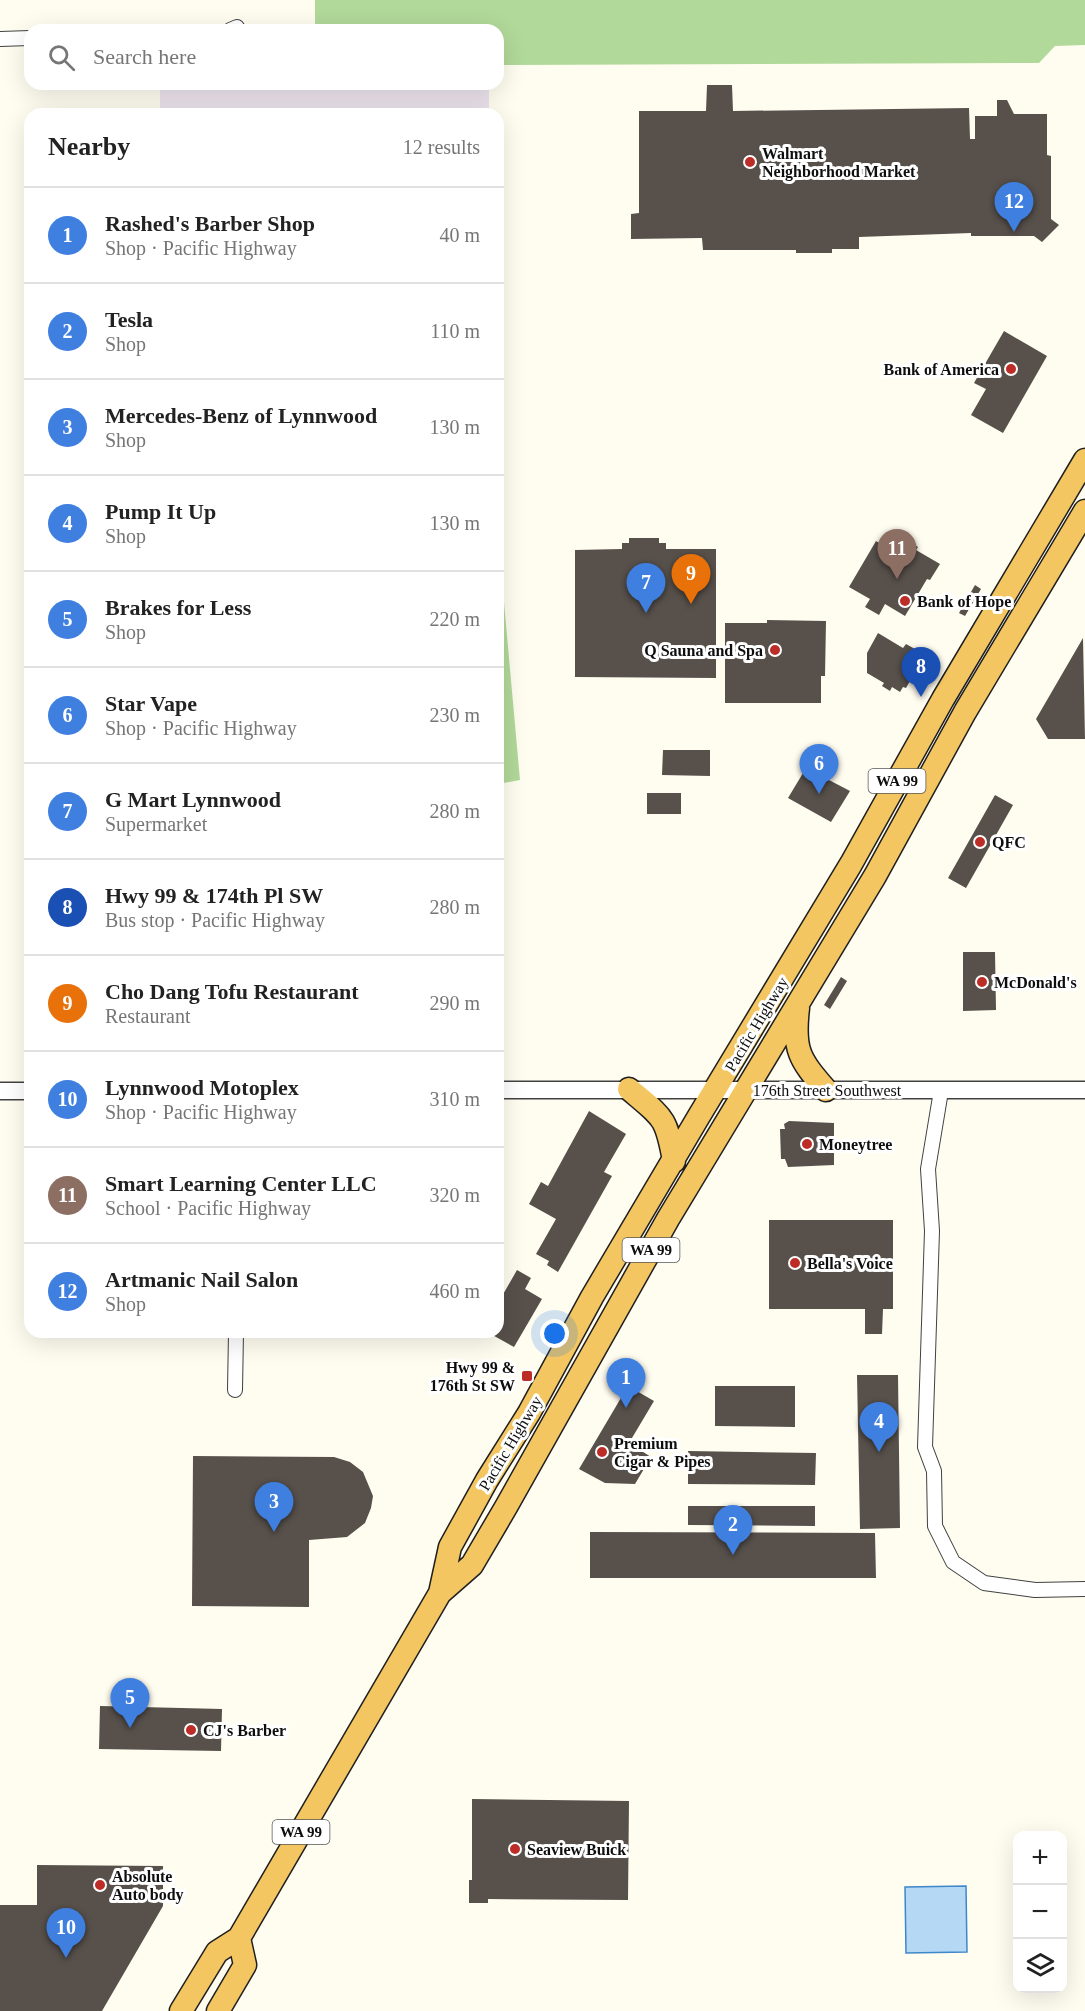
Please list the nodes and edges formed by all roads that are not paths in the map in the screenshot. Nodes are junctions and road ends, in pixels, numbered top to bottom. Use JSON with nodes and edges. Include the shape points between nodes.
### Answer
{"nodes":[{"id":1,"x":24,"y":38,"type":"edge"},
{"id":2,"x":0,"y":39,"type":"edge"},
{"id":3,"x":1085,"y":460,"type":"edge"},
{"id":4,"x":1085,"y":511,"type":"edge"},
{"id":5,"x":798,"y":1002,"type":"junction"},
{"id":6,"x":628,"y":1089,"type":"junction"},
{"id":7,"x":717,"y":1089,"type":"junction"},
{"id":8,"x":747,"y":1089,"type":"junction"},
{"id":9,"x":504,"y":1090,"type":"edge"},
{"id":10,"x":826,"y":1090,"type":"junction"},
{"id":11,"x":1085,"y":1090,"type":"edge"},
{"id":12,"x":0,"y":1091,"type":"edge"},
{"id":13,"x":24,"y":1091,"type":"edge"},
{"id":14,"x":941,"y":1091,"type":"junction"},
{"id":15,"x":674,"y":1161,"type":"junction"},
{"id":16,"x":236,"y":1338,"type":"edge"},
{"id":17,"x":235,"y":1390,"type":"dead end"},
{"id":18,"x":529,"y":1413,"type":"junction"},
{"id":19,"x":495,"y":1525,"type":"junction"},
{"id":20,"x":1085,"y":1589,"type":"edge"},
{"id":21,"x":440,"y":1593,"type":"junction"},
{"id":22,"x":239,"y":1938,"type":"junction"},
{"id":23,"x":182,"y":2011,"type":"edge"},
{"id":24,"x":218,"y":2011,"type":"edge"}],
"edges":[{"from":1,"to":2,"type":"street"},
{"from":3,"to":7,"type":"highway","name":"Pacific Highway","number":"WA 99"},
{"from":4,"to":5,"type":"highway","name":"Pacific Highway","number":"WA 99"},
{"from":5,"to":8,"type":"highway","name":"Pacific Highway","number":"WA 99"},
{"from":5,"to":10,"type":"highway","via":[[797,1049]]},
{"from":6,"to":7,"type":"street","name":"176th Street Southwest"},
{"from":6,"to":9,"type":"street","name":"176th Street Southwest"},
{"from":6,"to":15,"type":"highway","via":[[663,1119]]},
{"from":7,"to":8,"type":"street","name":"176th Street Southwest"},
{"from":7,"to":15,"type":"highway","name":"Pacific Highway","number":"WA 99"},
{"from":8,"to":10,"type":"street","name":"176th Street Southwest"},
{"from":8,"to":19,"type":"highway","name":"Pacific Highway","number":"WA 99","via":[[668,1219]]},
{"from":10,"to":14,"type":"street","name":"176th Street Southwest"},
{"from":11,"to":14,"type":"street","name":"176th Street Southwest"},
{"from":12,"to":13,"type":"street"},
{"from":14,"to":20,"type":"street","via":[[928,1169],[932,1231],[925,1447],[934,1471],[935,1526],[953,1562],[984,1583],[1035,1590]]},
{"from":15,"to":18,"type":"highway","name":"Pacific Highway","number":"WA 99","via":[[592,1297]]},
{"from":16,"to":17,"type":"street"},
{"from":18,"to":19,"type":"highway","via":[[524,1444],[494,1500]]},
{"from":18,"to":21,"type":"highway","name":"Pacific Highway","number":"WA 99","via":[[450,1547]]},
{"from":19,"to":21,"type":"highway","name":"Pacific Highway","number":"WA 99","via":[[472,1564]]},
{"from":21,"to":22,"type":"highway","name":"Pacific Highway","number":"WA 99"},
{"from":22,"to":23,"type":"highway","name":"Pacific Highway","number":"WA 99","via":[[217,1952]]},
{"from":22,"to":24,"type":"highway","via":[[245,1965]]}]}
